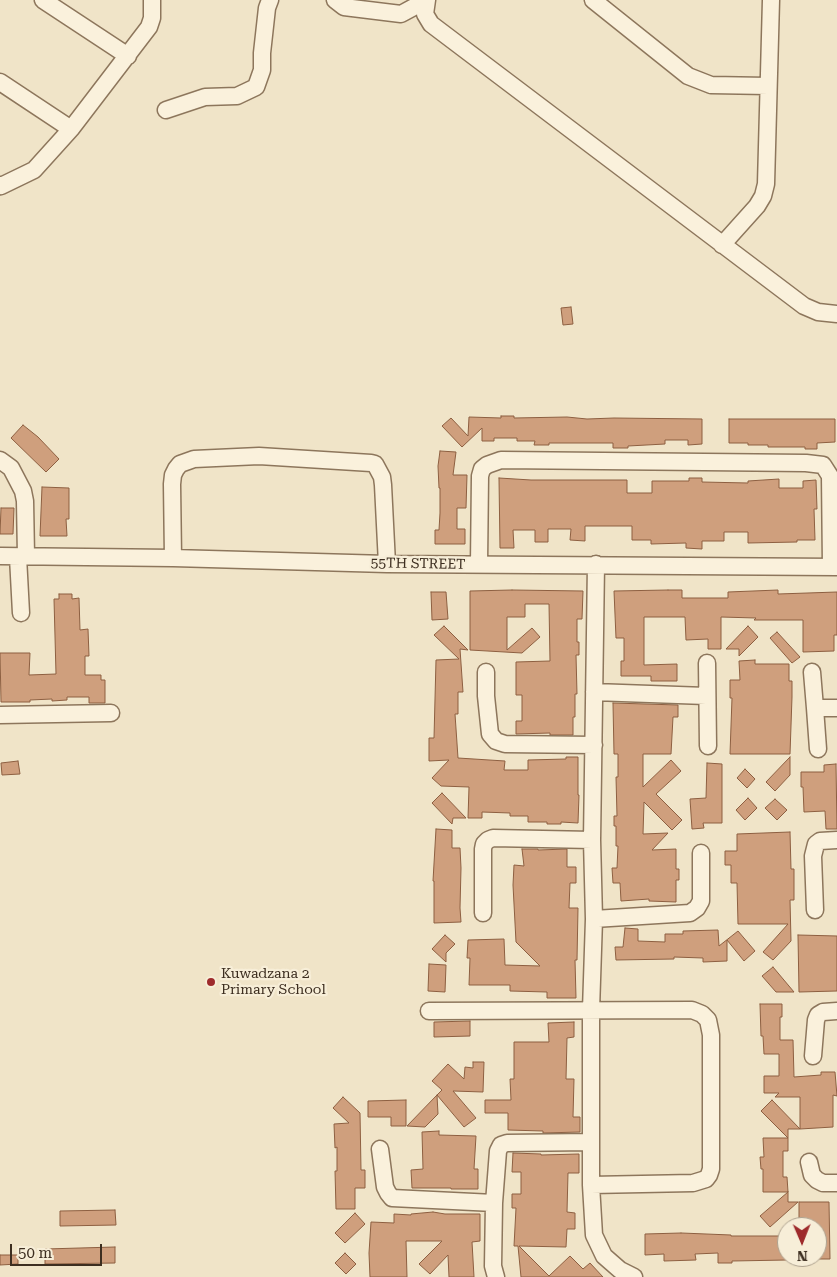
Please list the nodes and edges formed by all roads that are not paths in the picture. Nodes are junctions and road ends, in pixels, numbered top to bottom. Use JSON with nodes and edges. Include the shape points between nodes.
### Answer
{"nodes":[{"id":1,"x":42,"y":0,"type":"edge"},
{"id":2,"x":152,"y":0,"type":"edge"},
{"id":3,"x":270,"y":0,"type":"edge"},
{"id":4,"x":335,"y":0,"type":"edge"},
{"id":5,"x":427,"y":0,"type":"edge"},
{"id":6,"x":593,"y":0,"type":"edge"},
{"id":7,"x":771,"y":0,"type":"edge"},
{"id":8,"x":128,"y":56,"type":"junction"},
{"id":9,"x":0,"y":82,"type":"edge"},
{"id":10,"x":768,"y":86,"type":"junction"},
{"id":11,"x":166,"y":110,"type":"dead end"},
{"id":12,"x":71,"y":130,"type":"junction"},
{"id":13,"x":0,"y":185,"type":"edge"},
{"id":14,"x":722,"y":245,"type":"junction"},
{"id":15,"x":837,"y":314,"type":"edge"},
{"id":16,"x":0,"y":460,"type":"edge"},
{"id":17,"x":0,"y":556,"type":"edge"},
{"id":18,"x":22,"y":557,"type":"junction"},
{"id":19,"x":173,"y":558,"type":"junction"},
{"id":20,"x":387,"y":564,"type":"junction"},
{"id":21,"x":479,"y":564,"type":"junction"},
{"id":22,"x":596,"y":564,"type":"junction"},
{"id":23,"x":834,"y":567,"type":"edge"},
{"id":24,"x":21,"y":613,"type":"dead end"},
{"id":25,"x":707,"y":663,"type":"dead end"},
{"id":26,"x":486,"y":672,"type":"dead end"},
{"id":27,"x":812,"y":672,"type":"dead end"},
{"id":28,"x":594,"y":692,"type":"junction"},
{"id":29,"x":706,"y":696,"type":"junction"},
{"id":30,"x":815,"y":708,"type":"junction"},
{"id":31,"x":837,"y":708,"type":"edge"},
{"id":32,"x":110,"y":713,"type":"dead end"},
{"id":33,"x":0,"y":715,"type":"edge"},
{"id":34,"x":594,"y":745,"type":"junction"},
{"id":35,"x":708,"y":746,"type":"dead end"},
{"id":36,"x":818,"y":749,"type":"dead end"},
{"id":37,"x":592,"y":840,"type":"junction"},
{"id":38,"x":837,"y":840,"type":"edge"},
{"id":39,"x":701,"y":853,"type":"dead end"},
{"id":40,"x":814,"y":910,"type":"dead end"},
{"id":41,"x":483,"y":912,"type":"dead end"},
{"id":42,"x":594,"y":919,"type":"junction"},
{"id":43,"x":591,"y":1010,"type":"junction"},
{"id":44,"x":837,"y":1010,"type":"edge"},
{"id":45,"x":429,"y":1011,"type":"dead end"},
{"id":46,"x":813,"y":1056,"type":"dead end"},
{"id":47,"x":591,"y":1142,"type":"junction"},
{"id":48,"x":380,"y":1148,"type":"dead end"},
{"id":49,"x":809,"y":1162,"type":"dead end"},
{"id":50,"x":837,"y":1183,"type":"edge"},
{"id":51,"x":591,"y":1185,"type":"junction"},
{"id":52,"x":494,"y":1203,"type":"junction"},
{"id":53,"x":496,"y":1277,"type":"edge"},
{"id":54,"x":634,"y":1277,"type":"edge"}],
"edges":[{"from":1,"to":8,"type":"street"},
{"from":2,"to":8,"type":"street","via":[[149,27]]},
{"from":3,"to":11,"type":"street","via":[[262,70],[256,87],[237,96],[205,97]]},
{"from":4,"to":5,"type":"street","via":[[344,7],[401,14]]},
{"from":5,"to":14,"type":"street","via":[[425,14],[431,24]]},
{"from":6,"to":10,"type":"street","via":[[688,76],[711,85]]},
{"from":7,"to":10,"type":"street"},
{"from":8,"to":12,"type":"street"},
{"from":9,"to":12,"type":"street"},
{"from":10,"to":14,"type":"street","via":[[763,196]]},
{"from":12,"to":13,"type":"street","via":[[34,170]]},
{"from":14,"to":15,"type":"street","via":[[804,306],[818,312]]},
{"from":16,"to":18,"type":"street","via":[[12,468],[23,492]]},
{"from":17,"to":18,"type":"street","name":"55TH STREET"},
{"from":18,"to":19,"type":"street","name":"55TH STREET"},
{"from":18,"to":24,"type":"street"},
{"from":19,"to":20,"type":"street","name":"55TH STREET"},
{"from":19,"to":20,"type":"street","via":[[172,484],[180,464],[194,459],[259,456],[375,464],[383,484]]},
{"from":20,"to":21,"type":"street","name":"55TH STREET"},
{"from":21,"to":22,"type":"street","name":"55TH STREET"},
{"from":21,"to":23,"type":"street","via":[[480,476],[482,469],[494,462],[806,463],[823,466],[830,476]]},
{"from":22,"to":23,"type":"street","name":"55TH STREET"},
{"from":22,"to":28,"type":"street"},
{"from":25,"to":29,"type":"street"},
{"from":26,"to":34,"type":"street","via":[[490,734],[496,741],[505,744]]},
{"from":27,"to":30,"type":"street"},
{"from":28,"to":29,"type":"street"},
{"from":28,"to":34,"type":"street"},
{"from":29,"to":35,"type":"street"},
{"from":30,"to":31,"type":"street"},
{"from":30,"to":36,"type":"street"},
{"from":32,"to":33,"type":"street"},
{"from":34,"to":37,"type":"street"},
{"from":37,"to":41,"type":"street","via":[[488,840],[483,849]]},
{"from":37,"to":42,"type":"street"},
{"from":38,"to":40,"type":"street","via":[[816,844],[813,856]]},
{"from":39,"to":42,"type":"street","via":[[701,900],[690,913]]},
{"from":42,"to":43,"type":"street"},
{"from":43,"to":45,"type":"street"},
{"from":43,"to":47,"type":"street"},
{"from":43,"to":51,"type":"street","via":[[692,1010],[708,1020],[711,1035],[711,1169],[706,1179],[693,1184]]},
{"from":44,"to":46,"type":"street","via":[[818,1015]]},
{"from":47,"to":51,"type":"street"},
{"from":47,"to":52,"type":"street","via":[[504,1143],[498,1151]]},
{"from":48,"to":52,"type":"street","via":[[385,1187],[392,1198]]},
{"from":49,"to":50,"type":"street","via":[[812,1175],[817,1180]]},
{"from":51,"to":54,"type":"street","via":[[594,1235],[604,1256]]},
{"from":52,"to":53,"type":"street","via":[[493,1266]]}]}
